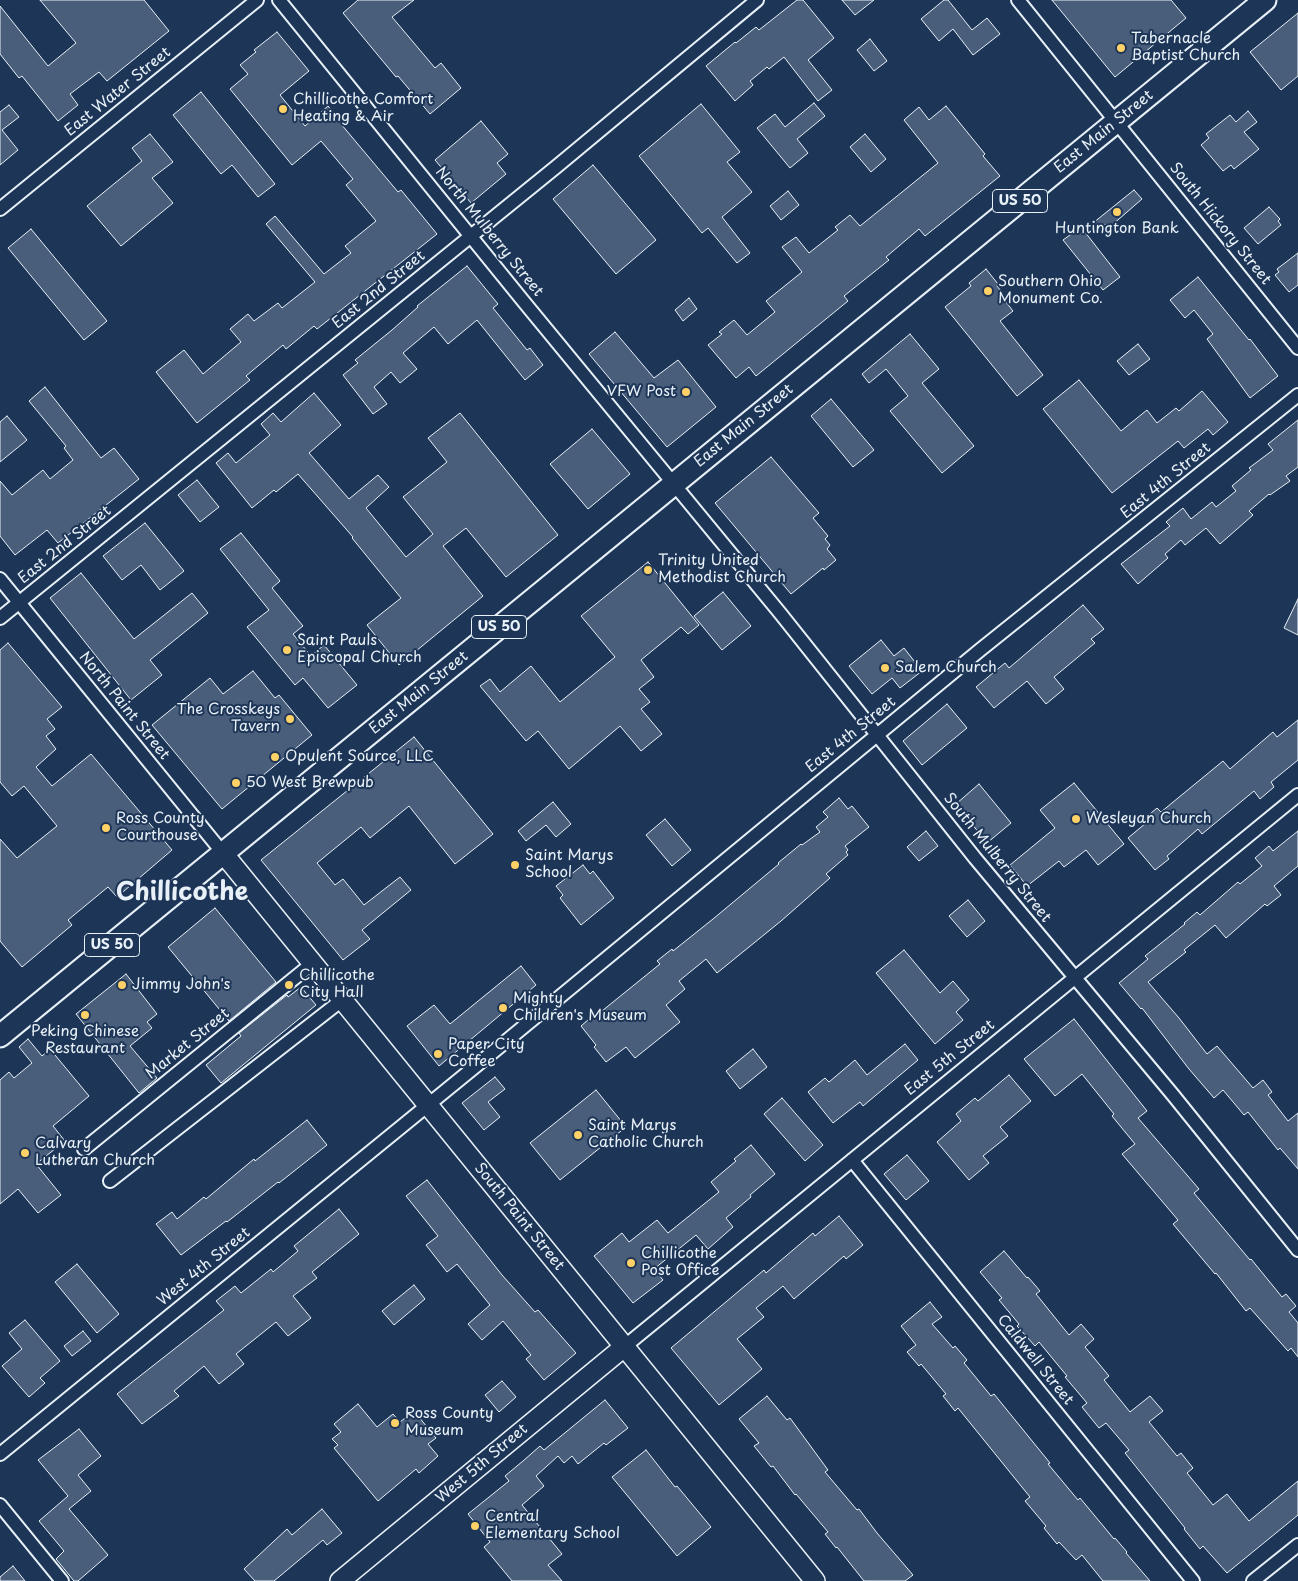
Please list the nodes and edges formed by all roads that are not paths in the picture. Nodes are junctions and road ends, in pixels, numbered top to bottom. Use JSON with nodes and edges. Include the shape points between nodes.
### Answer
{"nodes":[{"id":1,"x":257,"y":0,"type":"edge"},
{"id":2,"x":279,"y":0,"type":"edge"},
{"id":3,"x":757,"y":0,"type":"edge"},
{"id":4,"x":1018,"y":0,"type":"edge"},
{"id":5,"x":1265,"y":0,"type":"edge"},
{"id":6,"x":1116,"y":122,"type":"junction"},
{"id":7,"x":0,"y":210,"type":"edge"},
{"id":8,"x":471,"y":235,"type":"junction"},
{"id":9,"x":1298,"y":348,"type":"edge"},
{"id":10,"x":1298,"y":395,"type":"edge"},
{"id":11,"x":673,"y":484,"type":"junction"},
{"id":12,"x":0,"y":579,"type":"edge"},
{"id":13,"x":19,"y":602,"type":"junction"},
{"id":14,"x":0,"y":618,"type":"edge"},
{"id":15,"x":877,"y":735,"type":"junction"},
{"id":16,"x":1298,"y":795,"type":"edge"},
{"id":17,"x":223,"y":853,"type":"junction"},
{"id":18,"x":313,"y":964,"type":"junction"},
{"id":19,"x":1074,"y":978,"type":"junction"},
{"id":20,"x":342,"y":1000,"type":"junction"},
{"id":21,"x":0,"y":1036,"type":"edge"},
{"id":22,"x":428,"y":1106,"type":"junction"},
{"id":23,"x":84,"y":1149,"type":"dead end"},
{"id":24,"x":852,"y":1160,"type":"junction"},
{"id":25,"x":110,"y":1181,"type":"dead end"},
{"id":26,"x":1298,"y":1250,"type":"edge"},
{"id":27,"x":624,"y":1347,"type":"junction"},
{"id":28,"x":0,"y":1454,"type":"edge"},
{"id":29,"x":0,"y":1505,"type":"edge"},
{"id":30,"x":1298,"y":1545,"type":"edge"},
{"id":31,"x":812,"y":1580,"type":"edge"},
{"id":32,"x":62,"y":1581,"type":"edge"},
{"id":33,"x":340,"y":1581,"type":"edge"},
{"id":34,"x":1193,"y":1581,"type":"edge"},
{"id":35,"x":1253,"y":1581,"type":"edge"}],
"edges":[{"from":1,"to":7,"type":"street","name":"East Water Street"},
{"from":2,"to":8,"type":"street","name":"North Mulberry Street"},
{"from":3,"to":8,"type":"street","name":"East 2nd Street"},
{"from":4,"to":6,"type":"street","name":"South Hickory Street"},
{"from":5,"to":6,"type":"main road","name":"East Main Street","number":"US 50"},
{"from":6,"to":9,"type":"street","name":"South Hickory Street"},
{"from":6,"to":11,"type":"main road","name":"East Main Street","number":"US 50"},
{"from":8,"to":11,"type":"street","name":"North Mulberry Street"},
{"from":8,"to":13,"type":"street","name":"East 2nd Street"},
{"from":10,"to":15,"type":"street","name":"East 4th Street"},
{"from":11,"to":15,"type":"street","name":"South Mulberry Street"},
{"from":11,"to":17,"type":"main road","name":"East Main Street","number":"US 50"},
{"from":12,"to":13,"type":"street","name":"North Paint Street"},
{"from":13,"to":14,"type":"street","name":"East 2nd Street"},
{"from":13,"to":17,"type":"street","name":"North Paint Street"},
{"from":15,"to":19,"type":"street","name":"South Mulberry Street"},
{"from":15,"to":22,"type":"street","name":"East 4th Street"},
{"from":16,"to":19,"type":"street","name":"East 5th Street"},
{"from":17,"to":18,"type":"main road","name":"South Paint Street"},
{"from":17,"to":21,"type":"main road","number":"US 50"},
{"from":18,"to":20,"type":"main road","name":"South Paint Street"},
{"from":18,"to":23,"type":"street","name":"Market Street"},
{"from":19,"to":24,"type":"street","name":"East 5th Street"},
{"from":19,"to":26,"type":"street","name":"South Mulberry Street"},
{"from":20,"to":22,"type":"main road","name":"South Paint Street"},
{"from":20,"to":25,"type":"street"},
{"from":22,"to":27,"type":"main road","name":"South Paint Street"},
{"from":22,"to":28,"type":"street","name":"West 4th Street"},
{"from":24,"to":27,"type":"street","name":"East 5th Street"},
{"from":24,"to":34,"type":"street","name":"Caldwell Street"},
{"from":27,"to":31,"type":"main road","name":"South Paint Street"},
{"from":27,"to":33,"type":"main road","name":"West 5th Street"},
{"from":29,"to":32,"type":"street"},
{"from":30,"to":35,"type":"street"}]}
